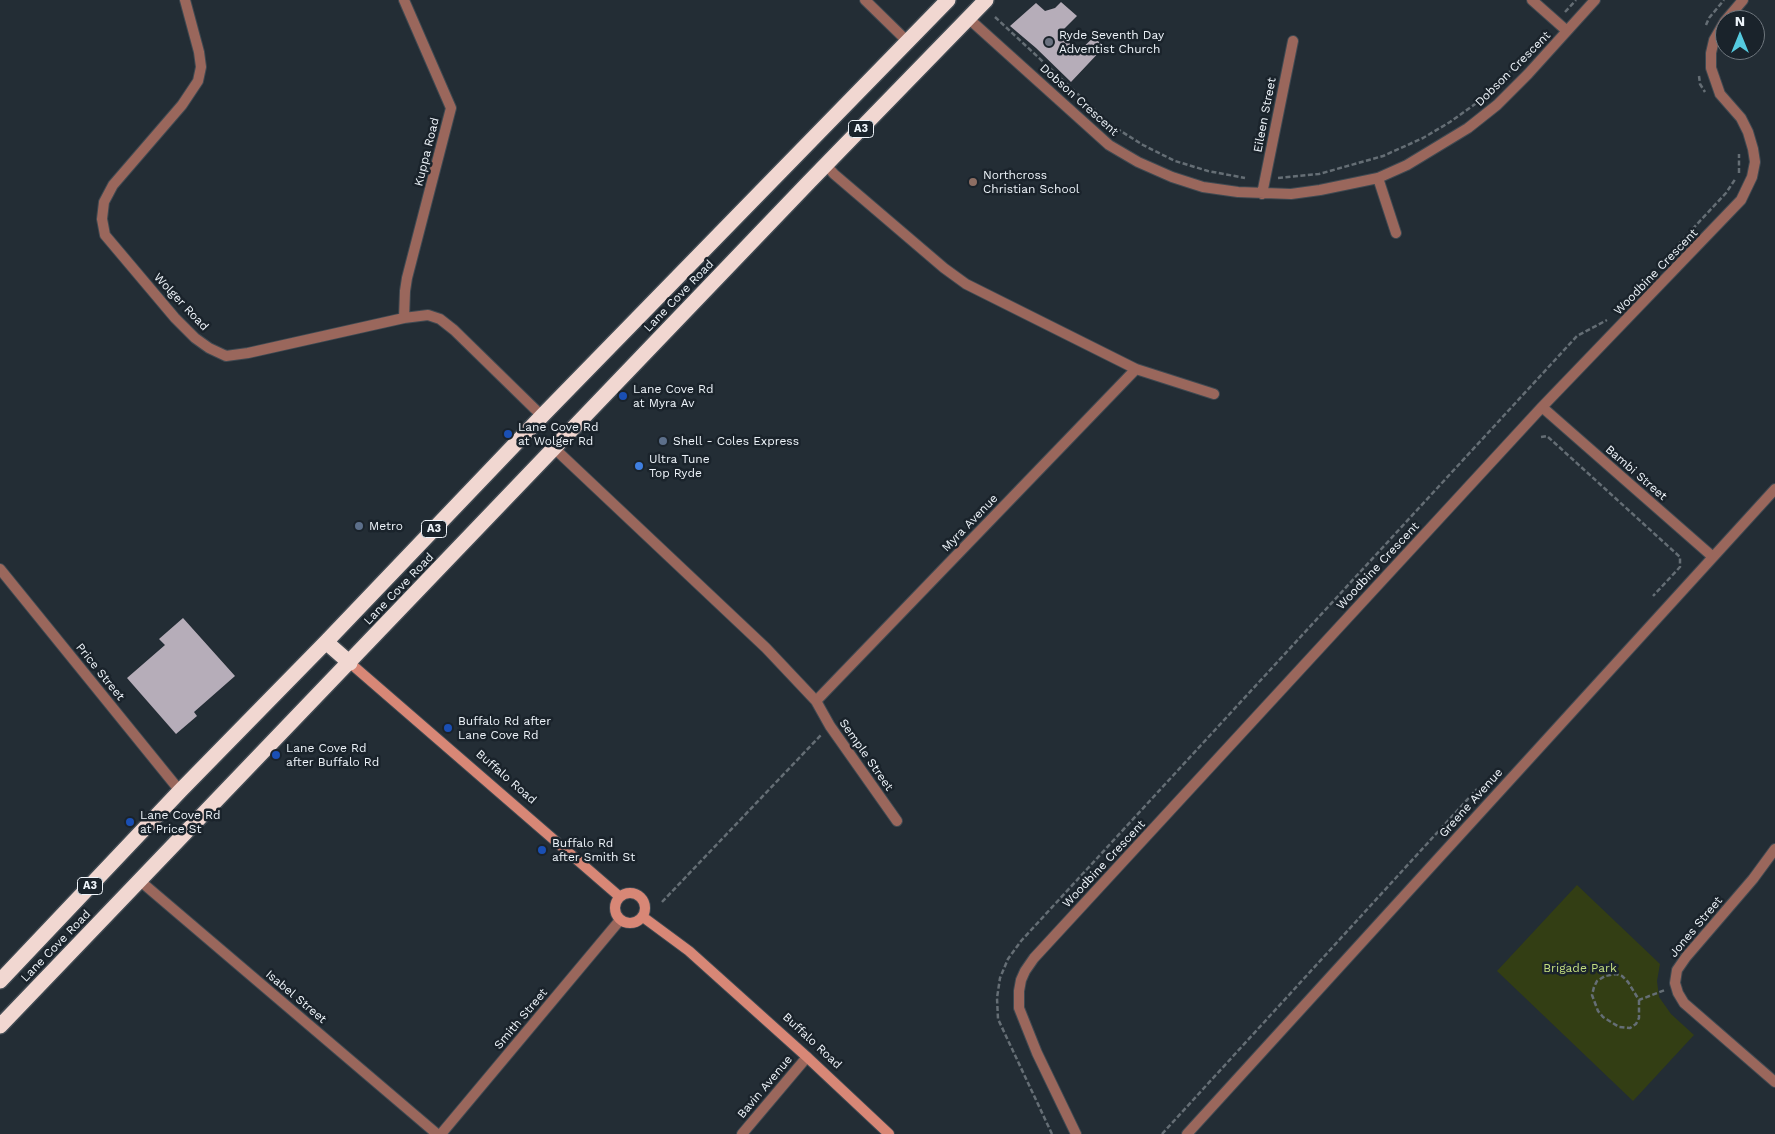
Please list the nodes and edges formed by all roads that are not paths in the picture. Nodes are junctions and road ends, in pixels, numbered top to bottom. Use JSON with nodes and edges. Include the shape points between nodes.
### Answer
{"nodes":[{"id":1,"x":185,"y":0,"type":"edge"},
{"id":2,"x":404,"y":0,"type":"edge"},
{"id":3,"x":865,"y":0,"type":"edge"},
{"id":4,"x":948,"y":0,"type":"edge"},
{"id":5,"x":986,"y":0,"type":"edge"},
{"id":6,"x":1532,"y":0,"type":"edge"},
{"id":7,"x":1595,"y":0,"type":"edge"},
{"id":8,"x":1743,"y":0,"type":"edge"},
{"id":9,"x":1734,"y":10,"type":"edge"},
{"id":10,"x":968,"y":18,"type":"junction"},
{"id":11,"x":1567,"y":31,"type":"junction"},
{"id":12,"x":1715,"y":38,"type":"edge"},
{"id":13,"x":1293,"y":41,"type":"dead end"},
{"id":14,"x":908,"y":42,"type":"junction"},
{"id":15,"x":826,"y":166,"type":"junction"},
{"id":16,"x":1378,"y":178,"type":"junction"},
{"id":17,"x":1262,"y":194,"type":"junction"},
{"id":18,"x":1396,"y":233,"type":"dead end"},
{"id":19,"x":404,"y":318,"type":"junction"},
{"id":20,"x":1136,"y":369,"type":"junction"},
{"id":21,"x":1214,"y":394,"type":"dead end"},
{"id":22,"x":1542,"y":407,"type":"junction"},
{"id":23,"x":542,"y":416,"type":"junction"},
{"id":24,"x":554,"y":448,"type":"junction"},
{"id":25,"x":1775,"y":489,"type":"edge"},
{"id":26,"x":1713,"y":557,"type":"junction"},
{"id":27,"x":0,"y":569,"type":"edge"},
{"id":28,"x":326,"y":642,"type":"junction"},
{"id":29,"x":350,"y":662,"type":"junction"},
{"id":30,"x":816,"y":701,"type":"junction"},
{"id":31,"x":180,"y":791,"type":"junction"},
{"id":32,"x":897,"y":821,"type":"dead end"},
{"id":33,"x":1775,"y":849,"type":"edge"},
{"id":34,"x":139,"y":880,"type":"junction"},
{"id":35,"x":620,"y":897,"type":"junction"},
{"id":36,"x":643,"y":916,"type":"junction"},
{"id":37,"x":620,"y":920,"type":"junction"},
{"id":38,"x":0,"y":981,"type":"edge"},
{"id":39,"x":0,"y":1026,"type":"edge"},
{"id":40,"x":807,"y":1057,"type":"junction"},
{"id":41,"x":1775,"y":1082,"type":"edge"},
{"id":42,"x":437,"y":1134,"type":"edge"},
{"id":43,"x":441,"y":1134,"type":"edge"},
{"id":44,"x":742,"y":1134,"type":"edge"},
{"id":45,"x":889,"y":1134,"type":"edge"},
{"id":46,"x":1076,"y":1134,"type":"edge"},
{"id":47,"x":1187,"y":1134,"type":"edge"}],
"edges":[{"from":1,"to":19,"type":"street","name":"Wolger Road","via":[[199,52],[201,67],[198,81],[182,105],[113,185],[104,202],[105,236],[195,338],[226,356]]},
{"from":2,"to":19,"type":"street","name":"Kuppa Road","via":[[451,108],[407,278]]},
{"from":3,"to":14,"type":"street"},
{"from":4,"to":14,"type":"highway","name":"Lane Cove Road","number":"A3"},
{"from":5,"to":10,"type":"highway","name":"Lane Cove Road","number":"A3"},
{"from":6,"to":11,"type":"street"},
{"from":7,"to":11,"type":"street","name":"Dobson Crescent"},
{"from":8,"to":9,"type":"street","name":"Woodbine Crescent"},
{"from":10,"to":15,"type":"highway","name":"Lane Cove Road","number":"A3"},
{"from":10,"to":17,"type":"street","name":"Dobson Crescent","via":[[1108,144],[1124,154],[1172,177],[1203,187]]},
{"from":11,"to":16,"type":"street","name":"Dobson Crescent","via":[[1498,105],[1407,166]]},
{"from":12,"to":22,"type":"street","name":"Woodbine Crescent","via":[[1710,52],[1710,68],[1720,94],[1741,118],[1748,132],[1755,162],[1748,189]]},
{"from":13,"to":17,"type":"street","name":"Eileen Street"},
{"from":14,"to":23,"type":"highway","name":"Lane Cove Road","number":"A3"},
{"from":15,"to":20,"type":"street","via":[[966,284]]},
{"from":15,"to":24,"type":"highway","name":"Lane Cove Road","number":"A3"},
{"from":16,"to":17,"type":"street","name":"Dobson Crescent","via":[[1320,190]]},
{"from":16,"to":18,"type":"street"},
{"from":19,"to":23,"type":"street","name":"Wolger Road","via":[[428,315],[440,319]]},
{"from":20,"to":21,"type":"street"},
{"from":20,"to":30,"type":"street","name":"Myra Avenue"},
{"from":22,"to":26,"type":"street","name":"Bambi Street"},
{"from":22,"to":46,"type":"street","name":"Woodbine Crescent","via":[[1025,972],[1019,991],[1019,1008]]},
{"from":23,"to":28,"type":"highway","name":"Lane Cove Road","number":"A3"},
{"from":24,"to":29,"type":"highway","name":"Lane Cove Road","number":"A3"},
{"from":24,"to":30,"type":"street","via":[[766,648]]},
{"from":25,"to":26,"type":"street","name":"Greene Avenue"},
{"from":26,"to":47,"type":"street","name":"Greene Avenue"},
{"from":27,"to":31,"type":"street","name":"Price Street"},
{"from":28,"to":29,"type":"highway","name":"Buffalo Road"},
{"from":28,"to":31,"type":"highway","name":"Lane Cove Road","number":"A3"},
{"from":29,"to":34,"type":"highway","name":"Lane Cove Road","number":"A3"},
{"from":29,"to":35,"type":"street","name":"Buffalo Road"},
{"from":30,"to":32,"type":"street","name":"Semple Street"},
{"from":31,"to":38,"type":"highway","name":"Lane Cove Road","number":"A3"},
{"from":33,"to":41,"type":"street","name":"Jones Street","via":[[1686,957],[1677,970],[1676,986],[1684,1003]]},
{"from":34,"to":39,"type":"highway","name":"Lane Cove Road","number":"A3"},
{"from":34,"to":42,"type":"street","name":"Isabel Street"},
{"from":35,"to":36,"type":"street","via":[[634,894],[642,899],[645,907]]},
{"from":35,"to":37,"type":"street","via":[[615,906]]},
{"from":36,"to":37,"type":"street","via":[[629,924]]},
{"from":36,"to":40,"type":"street","name":"Buffalo Road","via":[[690,951]]},
{"from":37,"to":43,"type":"street","name":"Smith Street"},
{"from":40,"to":44,"type":"street","name":"Bavin Avenue"},
{"from":40,"to":45,"type":"street","name":"Buffalo Road"}]}
